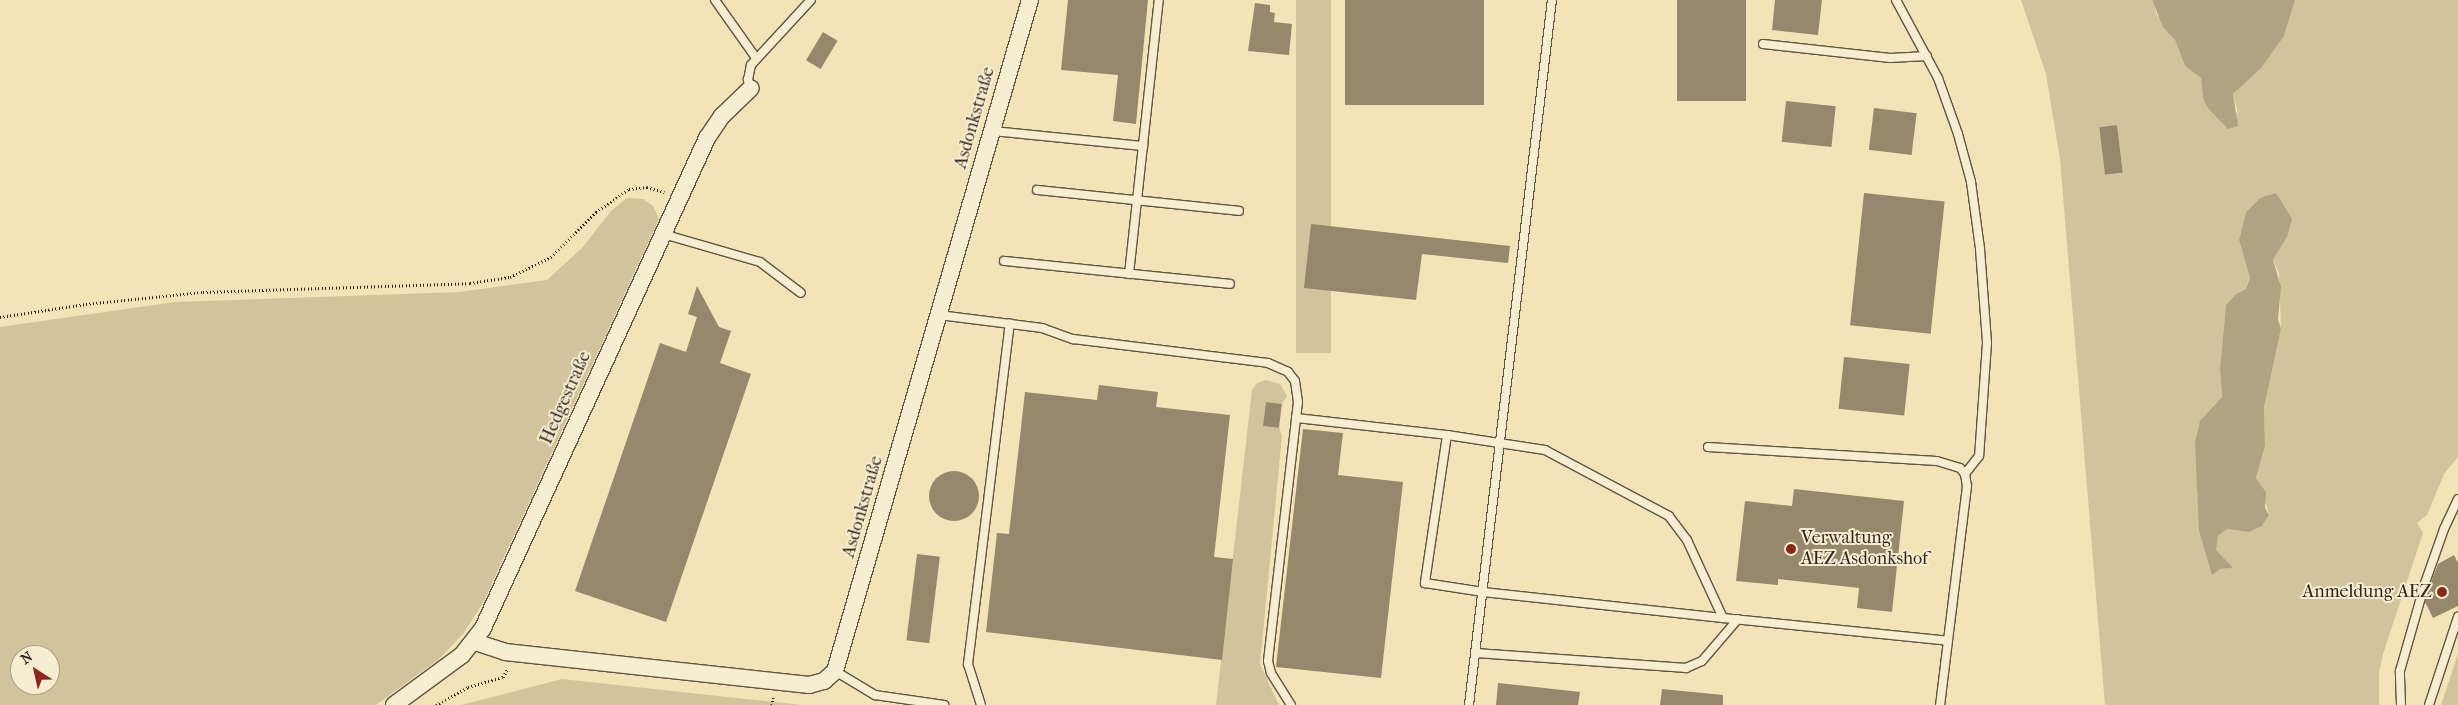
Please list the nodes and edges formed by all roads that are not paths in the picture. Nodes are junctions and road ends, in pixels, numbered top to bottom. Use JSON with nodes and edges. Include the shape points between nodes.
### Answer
{"nodes":[{"id":1,"x":715,"y":0,"type":"edge"},
{"id":2,"x":811,"y":0,"type":"edge"},
{"id":3,"x":1030,"y":0,"type":"edge"},
{"id":4,"x":1159,"y":0,"type":"edge"},
{"id":5,"x":1552,"y":0,"type":"edge"},
{"id":6,"x":1896,"y":0,"type":"edge"},
{"id":7,"x":1763,"y":44,"type":"dead end"},
{"id":8,"x":1927,"y":56,"type":"junction"},
{"id":9,"x":756,"y":58,"type":"junction"},
{"id":10,"x":751,"y":88,"type":"joint"},
{"id":11,"x":992,"y":131,"type":"junction"},
{"id":12,"x":1143,"y":146,"type":"junction"},
{"id":13,"x":1037,"y":190,"type":"dead end"},
{"id":14,"x":1138,"y":200,"type":"junction"},
{"id":15,"x":1239,"y":211,"type":"dead end"},
{"id":16,"x":663,"y":234,"type":"junction"},
{"id":17,"x":1004,"y":261,"type":"dead end"},
{"id":18,"x":1129,"y":274,"type":"junction"},
{"id":19,"x":1230,"y":284,"type":"dead end"},
{"id":20,"x":801,"y":293,"type":"dead end"},
{"id":21,"x":939,"y":316,"type":"junction"},
{"id":22,"x":1010,"y":324,"type":"junction"},
{"id":23,"x":1296,"y":418,"type":"junction"},
{"id":24,"x":1447,"y":435,"type":"junction"},
{"id":25,"x":1500,"y":442,"type":"junction"},
{"id":26,"x":1708,"y":447,"type":"dead end"},
{"id":27,"x":1965,"y":474,"type":"junction"},
{"id":28,"x":2458,"y":499,"type":"edge"},
{"id":29,"x":1483,"y":592,"type":"junction"},
{"id":30,"x":2458,"y":616,"type":"edge"},
{"id":31,"x":1724,"y":618,"type":"junction"},
{"id":32,"x":1738,"y":619,"type":"junction"},
{"id":33,"x":1948,"y":641,"type":"junction"},
{"id":34,"x":474,"y":642,"type":"junction"},
{"id":35,"x":1476,"y":653,"type":"junction"},
{"id":36,"x":835,"y":671,"type":"junction"},
{"id":37,"x":394,"y":705,"type":"edge"},
{"id":38,"x":944,"y":705,"type":"edge"},
{"id":39,"x":981,"y":705,"type":"edge"},
{"id":40,"x":1291,"y":705,"type":"edge"},
{"id":41,"x":1469,"y":705,"type":"edge"},
{"id":42,"x":1940,"y":705,"type":"edge"},
{"id":43,"x":2402,"y":705,"type":"edge"},
{"id":44,"x":2428,"y":705,"type":"edge"}],
"edges":[{"from":1,"to":9,"type":"lane"},
{"from":2,"to":9,"type":"lane"},
{"from":3,"to":11,"type":"street","name":"Asdonkstraße"},
{"from":4,"to":12,"type":"lane"},
{"from":5,"to":25,"type":"lane"},
{"from":6,"to":8,"type":"lane"},
{"from":7,"to":8,"type":"lane","via":[[1890,58]]},
{"from":8,"to":27,"type":"lane","via":[[1958,134],[1971,182],[1980,249],[1988,343],[1984,423],[1979,456]]},
{"from":9,"to":10,"type":"lane","via":[[748,72]]},
{"from":10,"to":16,"type":"street","name":"Hedgestraße","via":[[722,116],[707,138]]},
{"from":11,"to":12,"type":"lane"},
{"from":11,"to":21,"type":"street","name":"Asdonkstraße"},
{"from":12,"to":14,"type":"lane"},
{"from":13,"to":14,"type":"lane"},
{"from":14,"to":15,"type":"lane"},
{"from":14,"to":18,"type":"lane"},
{"from":16,"to":20,"type":"lane","via":[[760,262]]},
{"from":16,"to":34,"type":"street","name":"Hedgestraße"},
{"from":17,"to":18,"type":"lane"},
{"from":18,"to":19,"type":"lane"},
{"from":21,"to":22,"type":"lane"},
{"from":21,"to":36,"type":"street","name":"Asdonkstraße"},
{"from":22,"to":23,"type":"lane","via":[[1050,330],[1073,339],[1273,365],[1288,372],[1295,381]]},
{"from":22,"to":39,"type":"lane","via":[[968,664]]},
{"from":23,"to":24,"type":"lane"},
{"from":23,"to":40,"type":"lane","via":[[1268,660],[1271,673]]},
{"from":24,"to":25,"type":"lane"},
{"from":24,"to":29,"type":"lane","via":[[1425,584]]},
{"from":25,"to":29,"type":"lane"},
{"from":25,"to":31,"type":"lane","via":[[1530,446],[1559,455],[1669,516],[1687,540]]},
{"from":26,"to":27,"type":"lane","via":[[1936,462],[1951,464]]},
{"from":27,"to":33,"type":"lane","via":[[1963,532]]},
{"from":28,"to":43,"type":"lane","via":[[2425,583],[2400,671]]},
{"from":29,"to":31,"type":"lane"},
{"from":29,"to":35,"type":"lane"},
{"from":30,"to":44,"type":"lane"},
{"from":31,"to":32,"type":"lane"},
{"from":32,"to":33,"type":"lane"},
{"from":32,"to":35,"type":"lane","via":[[1702,661],[1686,668]]},
{"from":33,"to":42,"type":"lane"},
{"from":34,"to":36,"type":"street","via":[[509,653],[809,685],[824,681]]},
{"from":34,"to":37,"type":"street","name":"Hedgestraße","via":[[446,668]]},
{"from":35,"to":41,"type":"lane"},
{"from":36,"to":38,"type":"lane","via":[[875,695]]}]}
